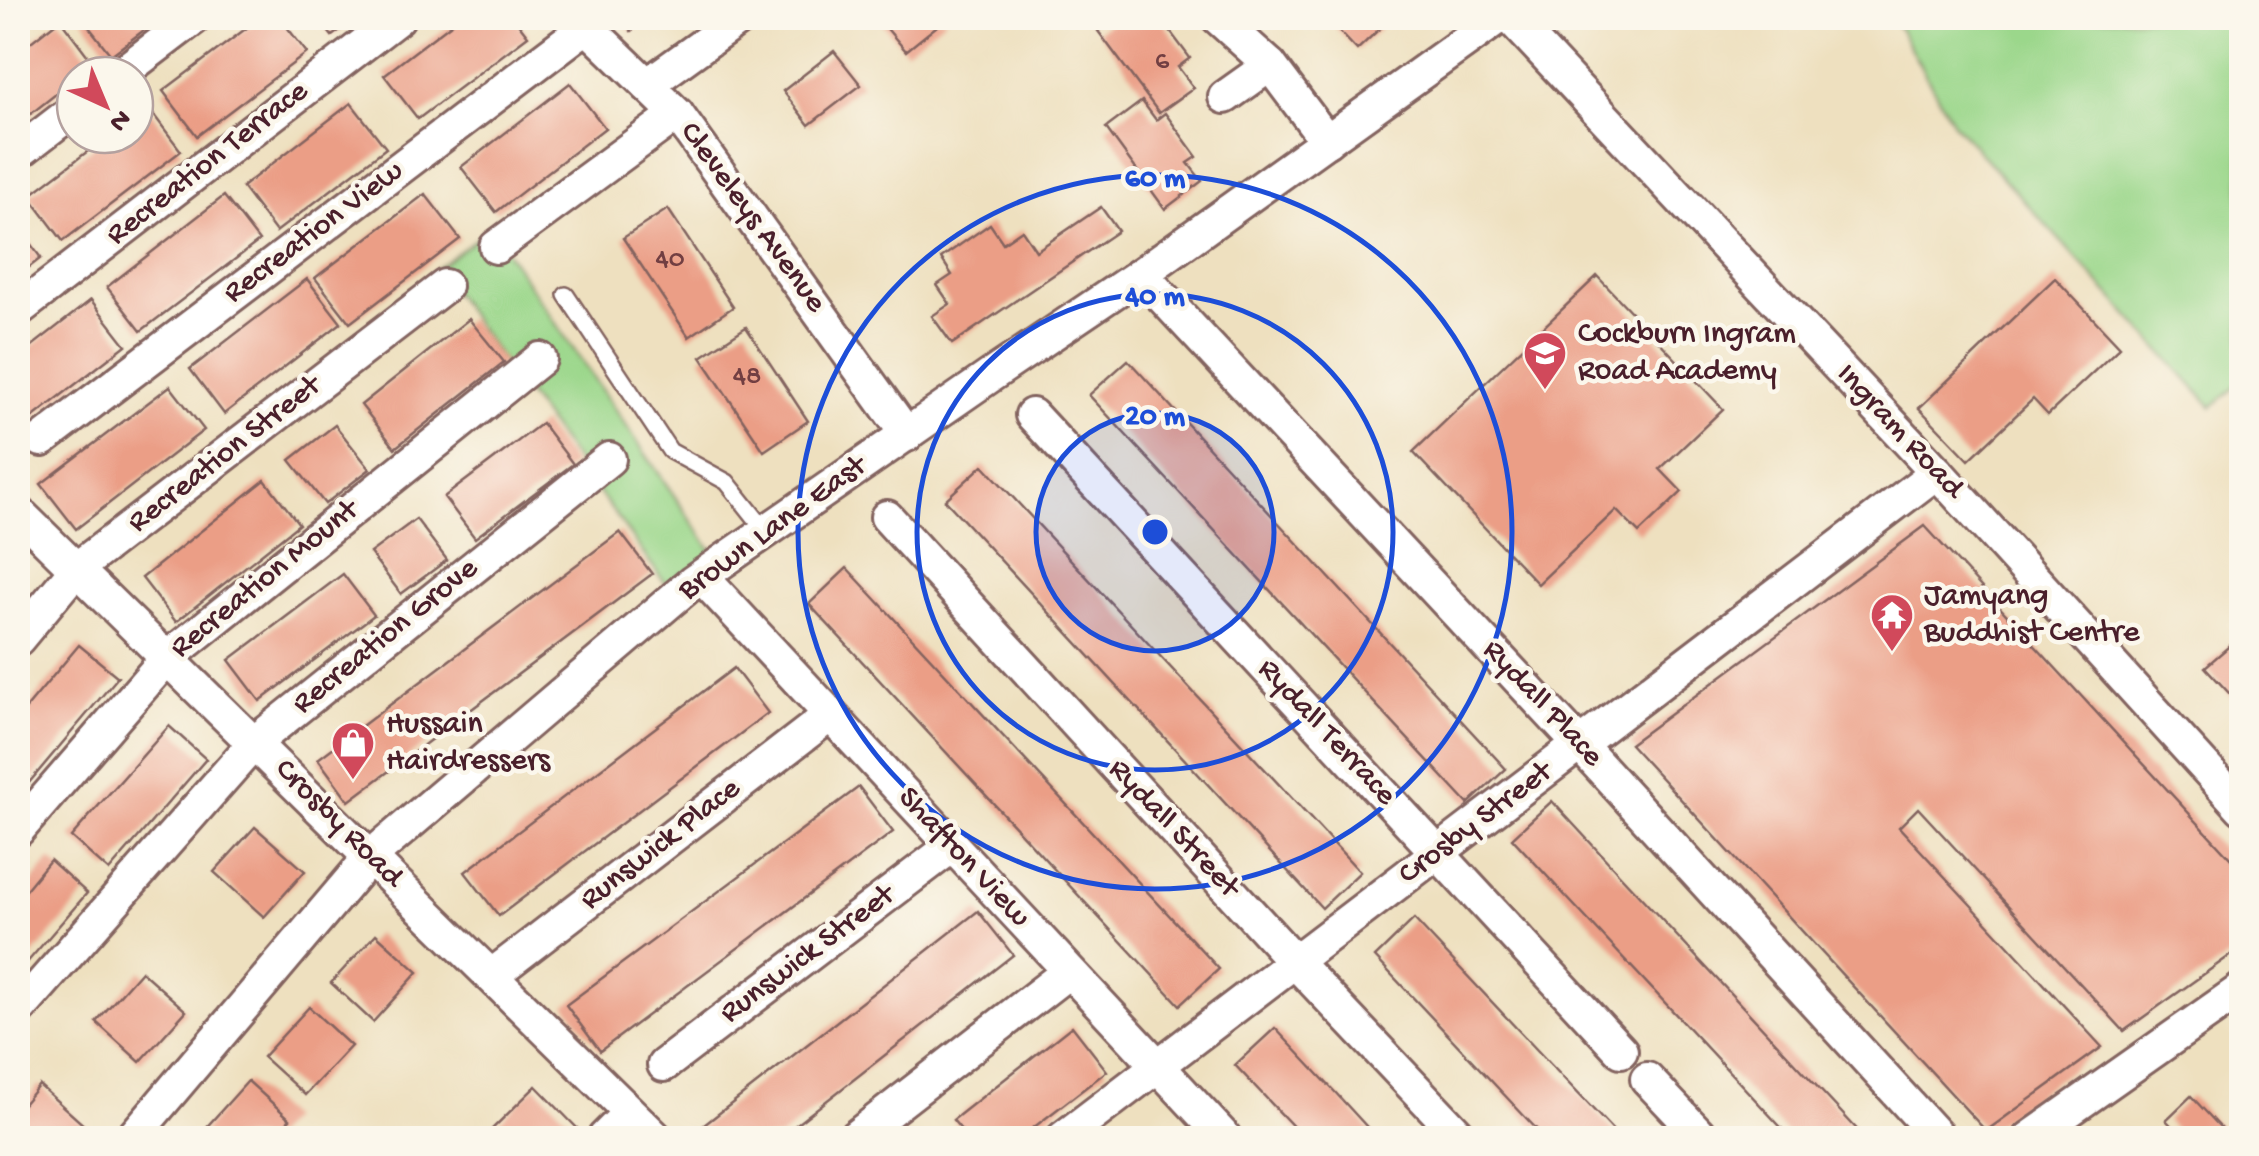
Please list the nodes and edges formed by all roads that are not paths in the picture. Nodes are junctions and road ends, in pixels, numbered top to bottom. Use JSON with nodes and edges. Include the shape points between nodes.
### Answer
{"nodes":[{"id":1,"x":194,"y":18,"type":"edge"},
{"id":2,"x":398,"y":18,"type":"edge"},
{"id":3,"x":740,"y":18,"type":"edge"},
{"id":4,"x":1218,"y":18,"type":"edge"},
{"id":5,"x":1498,"y":18,"type":"edge"},
{"id":6,"x":1512,"y":18,"type":"edge"},
{"id":7,"x":583,"y":22,"type":"edge"},
{"id":8,"x":145,"y":55,"type":"edge"},
{"id":9,"x":1270,"y":65,"type":"junction"},
{"id":10,"x":648,"y":85,"type":"junction"},
{"id":11,"x":1225,"y":97,"type":"dead end"},
{"id":12,"x":677,"y":114,"type":"junction"},
{"id":13,"x":55,"y":124,"type":"edge"},
{"id":14,"x":1327,"y":141,"type":"junction"},
{"id":15,"x":18,"y":153,"type":"edge"},
{"id":16,"x":496,"y":247,"type":"dead end"},
{"id":17,"x":1141,"y":274,"type":"junction"},
{"id":18,"x":446,"y":286,"type":"dead end"},
{"id":19,"x":566,"y":295,"type":"dead end"},
{"id":20,"x":18,"y":310,"type":"edge"},
{"id":21,"x":540,"y":359,"type":"dead end"},
{"id":22,"x":1032,"y":415,"type":"dead end"},
{"id":23,"x":906,"y":435,"type":"junction"},
{"id":24,"x":42,"y":440,"type":"dead end"},
{"id":25,"x":609,"y":459,"type":"dead end"},
{"id":26,"x":1937,"y":472,"type":"junction"},
{"id":27,"x":18,"y":512,"type":"edge"},
{"id":28,"x":888,"y":518,"type":"dead end"},
{"id":29,"x":766,"y":532,"type":"junction"},
{"id":30,"x":76,"y":570,"type":"junction"},
{"id":31,"x":702,"y":577,"type":"junction"},
{"id":32,"x":18,"y":638,"type":"edge"},
{"id":33,"x":167,"y":658,"type":"junction"},
{"id":34,"x":830,"y":715,"type":"junction"},
{"id":35,"x":254,"y":742,"type":"junction"},
{"id":36,"x":1580,"y":744,"type":"junction"},
{"id":37,"x":2242,"y":808,"type":"edge"},
{"id":38,"x":18,"y":830,"type":"edge"},
{"id":39,"x":952,"y":846,"type":"junction"},
{"id":40,"x":1438,"y":853,"type":"junction"},
{"id":41,"x":370,"y":857,"type":"junction"},
{"id":42,"x":1295,"y":962,"type":"junction"},
{"id":43,"x":1068,"y":972,"type":"junction"},
{"id":44,"x":491,"y":976,"type":"junction"},
{"id":45,"x":2242,"y":989,"type":"edge"},
{"id":46,"x":18,"y":1011,"type":"edge"},
{"id":47,"x":1621,"y":1051,"type":"dead end"},
{"id":48,"x":664,"y":1065,"type":"dead end"},
{"id":49,"x":1158,"y":1066,"type":"junction"},
{"id":50,"x":1648,"y":1079,"type":"dead end"},
{"id":51,"x":629,"y":1113,"type":"junction"},
{"id":52,"x":132,"y":1138,"type":"edge"},
{"id":53,"x":604,"y":1138,"type":"edge"},
{"id":54,"x":656,"y":1138,"type":"edge"},
{"id":55,"x":854,"y":1138,"type":"edge"},
{"id":56,"x":1063,"y":1138,"type":"edge"},
{"id":57,"x":1225,"y":1138,"type":"edge"},
{"id":58,"x":1462,"y":1138,"type":"edge"},
{"id":59,"x":1703,"y":1138,"type":"edge"},
{"id":60,"x":1939,"y":1138,"type":"edge"},
{"id":61,"x":2030,"y":1138,"type":"edge"}],
"edges":[{"from":1,"to":8,"type":"street"},
{"from":2,"to":20,"type":"street","name":"Recreation Terrace"},
{"from":3,"to":10,"type":"street"},
{"from":4,"to":9,"type":"street"},
{"from":5,"to":14,"type":"street","name":"Brown Lane East"},
{"from":6,"to":26,"type":"street","name":"Ingram Road"},
{"from":7,"to":10,"type":"street","name":"Cleveleys Avenue"},
{"from":7,"to":24,"type":"street","name":"Recreation View"},
{"from":9,"to":11,"type":"street"},
{"from":9,"to":14,"type":"street"},
{"from":10,"to":12,"type":"street","name":"Cleveleys Avenue"},
{"from":12,"to":16,"type":"street"},
{"from":12,"to":23,"type":"street","name":"Cleveleys Avenue"},
{"from":13,"to":15,"type":"street"},
{"from":14,"to":17,"type":"street","name":"Brown Lane East"},
{"from":17,"to":23,"type":"street","name":"Brown Lane East"},
{"from":17,"to":36,"type":"street","name":"Rydall Place"},
{"from":18,"to":30,"type":"street","name":"Recreation Street"},
{"from":19,"to":29,"type":"lane","via":[[670,452],[726,482]]},
{"from":21,"to":33,"type":"street","name":"Recreation Mount"},
{"from":22,"to":40,"type":"street","name":"Rydall Terrace"},
{"from":23,"to":29,"type":"street","name":"Brown Lane East"},
{"from":25,"to":35,"type":"street","name":"Recreation Grove"},
{"from":26,"to":36,"type":"street","name":"Crosby Street"},
{"from":26,"to":37,"type":"street","name":"Ingram Road"},
{"from":27,"to":30,"type":"street","name":"Crosby Road"},
{"from":28,"to":42,"type":"street","name":"Rydall Street"},
{"from":29,"to":31,"type":"street","name":"Brown Lane East"},
{"from":30,"to":32,"type":"street","name":"Recreation Street"},
{"from":30,"to":33,"type":"street","name":"Crosby Road"},
{"from":31,"to":34,"type":"street","name":"Shafton View"},
{"from":31,"to":41,"type":"street","name":"Brown Lane East"},
{"from":33,"to":35,"type":"street","name":"Crosby Road"},
{"from":33,"to":38,"type":"street","name":"Recreation Mount"},
{"from":34,"to":39,"type":"street","name":"Shafton View"},
{"from":34,"to":44,"type":"street","name":"Runswick Place"},
{"from":35,"to":41,"type":"street","name":"Crosby Road"},
{"from":35,"to":46,"type":"street","name":"Recreation Grove"},
{"from":36,"to":40,"type":"street","name":"Crosby Street"},
{"from":36,"to":60,"type":"street","name":"Rydall Place"},
{"from":39,"to":43,"type":"street","name":"Shafton View"},
{"from":39,"to":48,"type":"street","name":"Runswick Street"},
{"from":40,"to":42,"type":"street","name":"Crosby Street"},
{"from":40,"to":47,"type":"street","name":"Rydall Terrace"},
{"from":41,"to":44,"type":"street","name":"Crosby Road"},
{"from":41,"to":52,"type":"street","name":"Brown Lane East"},
{"from":42,"to":49,"type":"street","name":"Crosby Street"},
{"from":42,"to":58,"type":"street","name":"Rydall Street"},
{"from":43,"to":49,"type":"street","name":"Shafton View"},
{"from":43,"to":55,"type":"street"},
{"from":44,"to":51,"type":"street","name":"Crosby Road"},
{"from":45,"to":61,"type":"street"},
{"from":49,"to":56,"type":"street","name":"Crosby Street"},
{"from":49,"to":57,"type":"street","name":"Shafton View"},
{"from":50,"to":59,"type":"street"},
{"from":51,"to":53,"type":"street"},
{"from":51,"to":54,"type":"street","name":"Crosby Road"}]}
